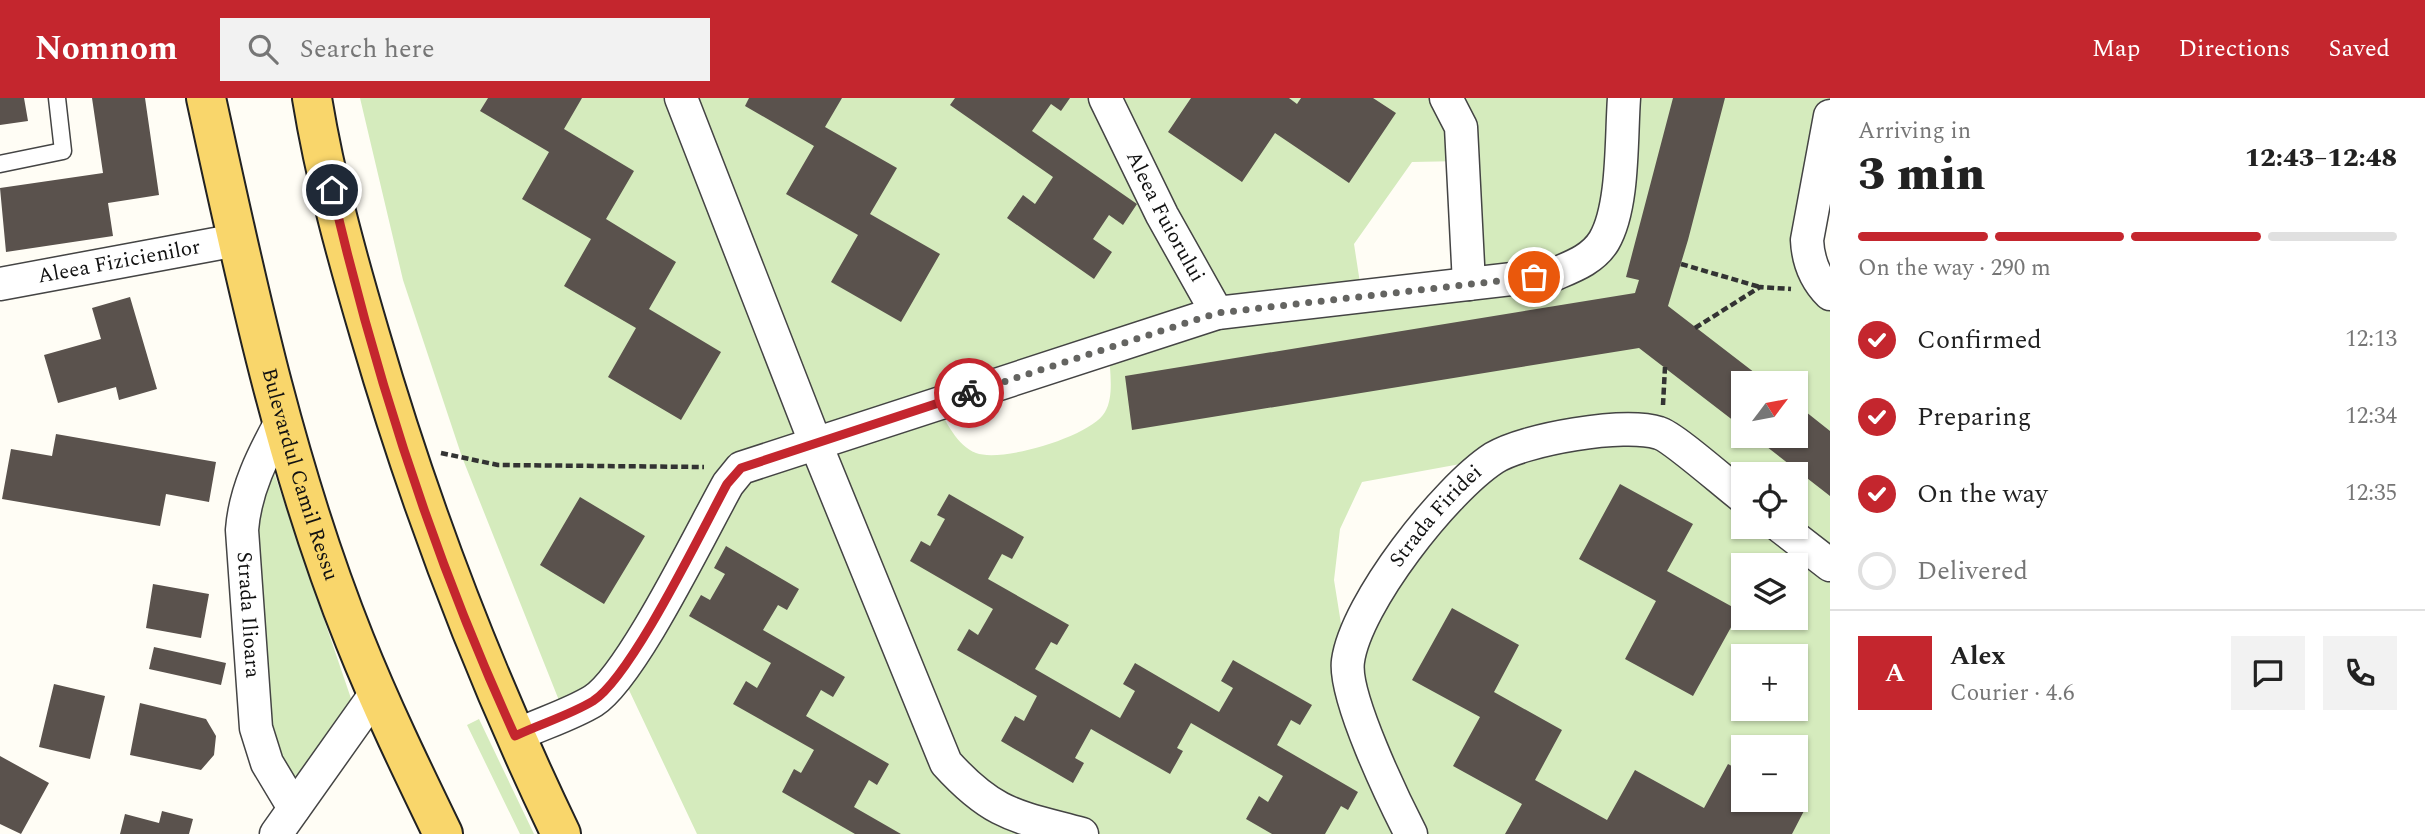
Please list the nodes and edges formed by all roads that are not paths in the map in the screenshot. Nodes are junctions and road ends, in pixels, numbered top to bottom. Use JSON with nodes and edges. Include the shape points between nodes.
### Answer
{"nodes":[{"id":1,"x":57,"y":98,"type":"edge"},
{"id":2,"x":206,"y":98,"type":"edge"},
{"id":3,"x":312,"y":98,"type":"edge"},
{"id":4,"x":681,"y":98,"type":"edge"},
{"id":5,"x":1105,"y":98,"type":"edge"},
{"id":6,"x":1446,"y":98,"type":"edge"},
{"id":7,"x":1624,"y":98,"type":"edge"},
{"id":8,"x":1830,"y":116,"type":"edge"},
{"id":9,"x":0,"y":164,"type":"edge"},
{"id":10,"x":237,"y":240,"type":"junction"},
{"id":11,"x":0,"y":284,"type":"edge"},
{"id":12,"x":1469,"y":284,"type":"junction"},
{"id":13,"x":1828,"y":293,"type":"edge"},
{"id":14,"x":1217,"y":313,"type":"junction"},
{"id":15,"x":282,"y":420,"type":"junction"},
{"id":16,"x":815,"y":442,"type":"junction"},
{"id":17,"x":1731,"y":488,"type":"edge"},
{"id":18,"x":1796,"y":539,"type":"edge"},
{"id":19,"x":1830,"y":565,"type":"edge"},
{"id":20,"x":376,"y":693,"type":"junction"},
{"id":21,"x":515,"y":736,"type":"junction"},
{"id":22,"x":294,"y":808,"type":"junction"},
{"id":23,"x":276,"y":834,"type":"edge"},
{"id":24,"x":443,"y":834,"type":"edge"},
{"id":25,"x":561,"y":834,"type":"edge"},
{"id":26,"x":1082,"y":834,"type":"edge"},
{"id":27,"x":1411,"y":834,"type":"edge"}],
"edges":[{"from":1,"to":9,"type":"lane","via":[[63,150]]},
{"from":2,"to":10,"type":"main road","name":"Bulevardul Camil Ressu"},
{"from":3,"to":21,"type":"main road","via":[[349,265],[403,444],[458,603]]},
{"from":4,"to":16,"type":"street"},
{"from":5,"to":14,"type":"street","name":"Aleea Fuiorului","via":[[1162,215]]},
{"from":6,"to":12,"type":"street","via":[[1461,127]]},
{"from":7,"to":12,"type":"street","via":[[1615,213],[1603,242],[1584,262],[1555,274]]},
{"from":8,"to":13,"type":"street","via":[[1807,240],[1808,256]]},
{"from":10,"to":11,"type":"street","name":"Aleea Fizicienilor"},
{"from":10,"to":15,"type":"main road","name":"Bulevardul Camil Ressu"},
{"from":12,"to":14,"type":"street"},
{"from":14,"to":16,"type":"street"},
{"from":15,"to":20,"type":"main road","name":"Bulevardul Camil Ressu","via":[[324,553]]},
{"from":15,"to":22,"type":"street","name":"Strada Ilioara","via":[[252,482],[242,530],[256,728],[267,763]]},
{"from":16,"to":21,"type":"street","via":[[741,468],[727,484],[642,637],[604,691],[593,701]]},
{"from":16,"to":26,"type":"street","via":[[946,763],[972,792],[1003,812]]},
{"from":17,"to":27,"type":"street","name":"Strada Firidei","via":[[1661,433],[1635,430],[1527,442],[1465,481],[1402,554],[1359,624],[1347,663],[1356,708]]},
{"from":18,"to":19,"type":"street"},
{"from":20,"to":22,"type":"street"},
{"from":20,"to":24,"type":"main road","name":"Bulevardul Camil Ressu"},
{"from":21,"to":25,"type":"main road"},
{"from":22,"to":23,"type":"street"}]}
